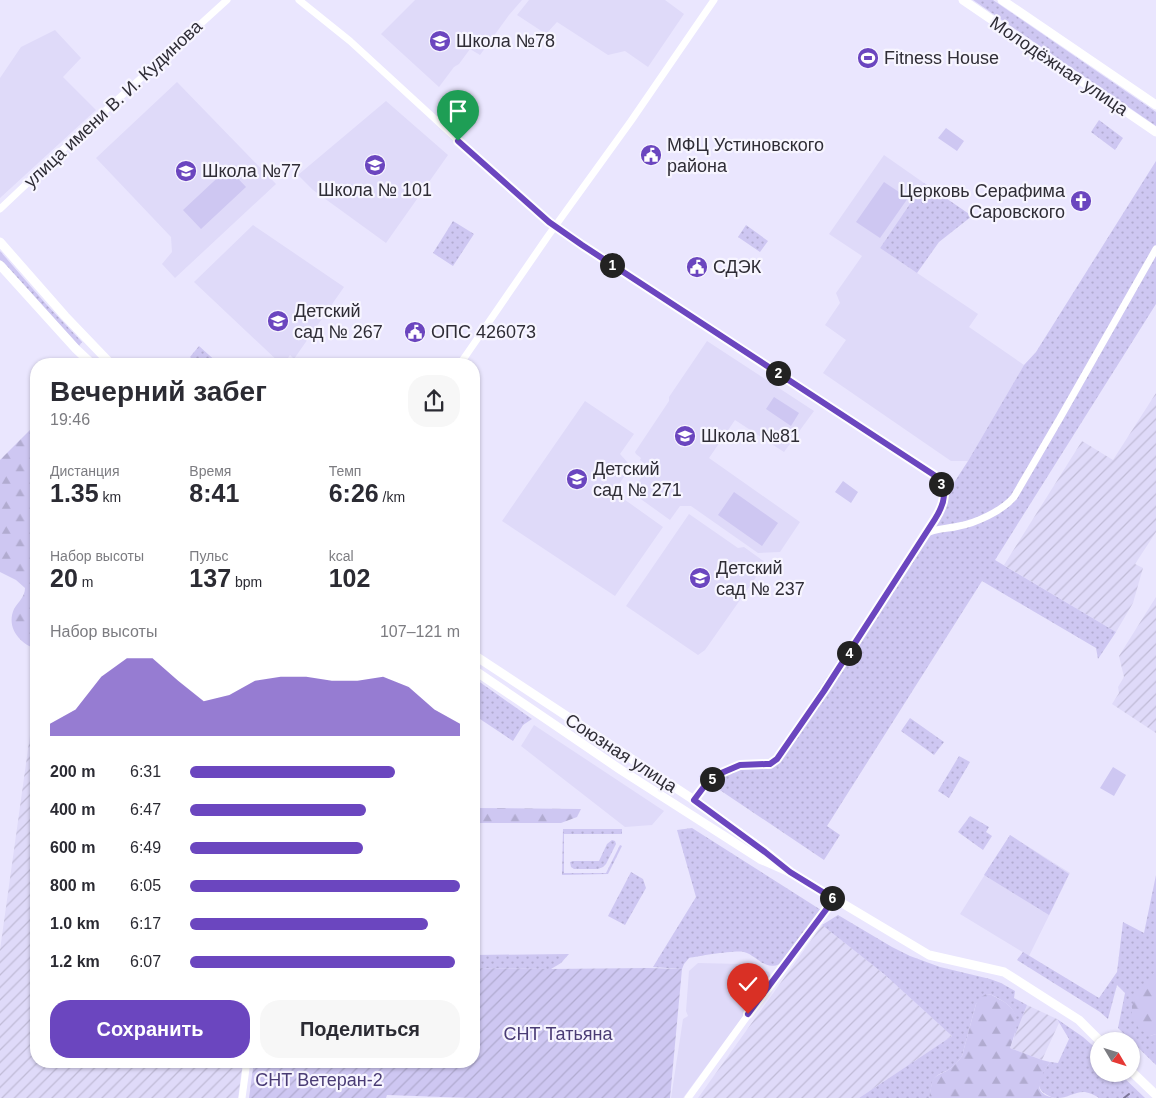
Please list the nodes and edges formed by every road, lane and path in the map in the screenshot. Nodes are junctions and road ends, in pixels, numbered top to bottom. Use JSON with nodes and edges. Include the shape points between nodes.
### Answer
{"nodes":[{"id":1,"x":227,"y":0,"type":"edge"},
{"id":2,"x":299,"y":0,"type":"edge"},
{"id":3,"x":714,"y":0,"type":"edge"},
{"id":4,"x":963,"y":0,"type":"edge"},
{"id":5,"x":1002,"y":0,"type":"edge"},
{"id":6,"x":1156,"y":105,"type":"edge"},
{"id":7,"x":1156,"y":132,"type":"edge"},
{"id":8,"x":0,"y":210,"type":"edge"},
{"id":9,"x":556,"y":226,"type":"junction"},
{"id":10,"x":0,"y":242,"type":"edge"},
{"id":11,"x":1156,"y":249,"type":"edge"},
{"id":12,"x":0,"y":265,"type":"edge"},
{"id":13,"x":86,"y":358,"type":"edge"},
{"id":14,"x":105,"y":358,"type":"edge"},
{"id":15,"x":464,"y":358,"type":"edge"},
{"id":16,"x":925,"y":534,"type":"junction"},
{"id":17,"x":480,"y":659,"type":"edge"},
{"id":18,"x":480,"y":674,"type":"edge"},
{"id":19,"x":694,"y":800,"type":"junction"},
{"id":20,"x":762,"y":855,"type":"junction"},
{"id":21,"x":834,"y":899,"type":"junction"},
{"id":22,"x":1091,"y":1032,"type":"edge"},
{"id":23,"x":246,"y":1068,"type":"edge"},
{"id":24,"x":1140,"y":1080,"type":"edge"},
{"id":25,"x":1156,"y":1095,"type":"edge"},
{"id":26,"x":242,"y":1098,"type":"edge"},
{"id":27,"x":688,"y":1098,"type":"edge"}],
"edges":[{"from":1,"to":8,"type":"street","name":"улица имени В. И. Кудинова"},
{"from":2,"to":9,"type":"street","via":[[350,41]]},
{"from":3,"to":9,"type":"street"},
{"from":4,"to":7,"type":"main road","name":"Молодёжная улица"},
{"from":5,"to":6,"type":"main road","name":"Молодёжная улица"},
{"from":9,"to":15,"type":"street"},
{"from":9,"to":16,"type":"street","via":[[934,475],[941,484],[944,501]]},
{"from":10,"to":14,"type":"main road"},
{"from":11,"to":16,"type":"street","via":[[1014,497],[978,520]]},
{"from":12,"to":13,"type":"main road"},
{"from":16,"to":19,"type":"street","via":[[777,759],[770,764],[740,765],[719,774]]},
{"from":17,"to":19,"type":"main road","name":"Союзная улица"},
{"from":18,"to":20,"type":"main road","name":"Союзная улица","via":[[621,770]]},
{"from":19,"to":20,"type":"main road","name":"Союзная улица"},
{"from":20,"to":21,"type":"main road","name":"Союзная улица"},
{"from":21,"to":22,"type":"main road","name":"Союзная улица","via":[[929,955],[1004,972],[1079,1020]]},
{"from":21,"to":27,"type":"street"},
{"from":23,"to":26,"type":"street"},
{"from":24,"to":25,"type":"main road"}]}
